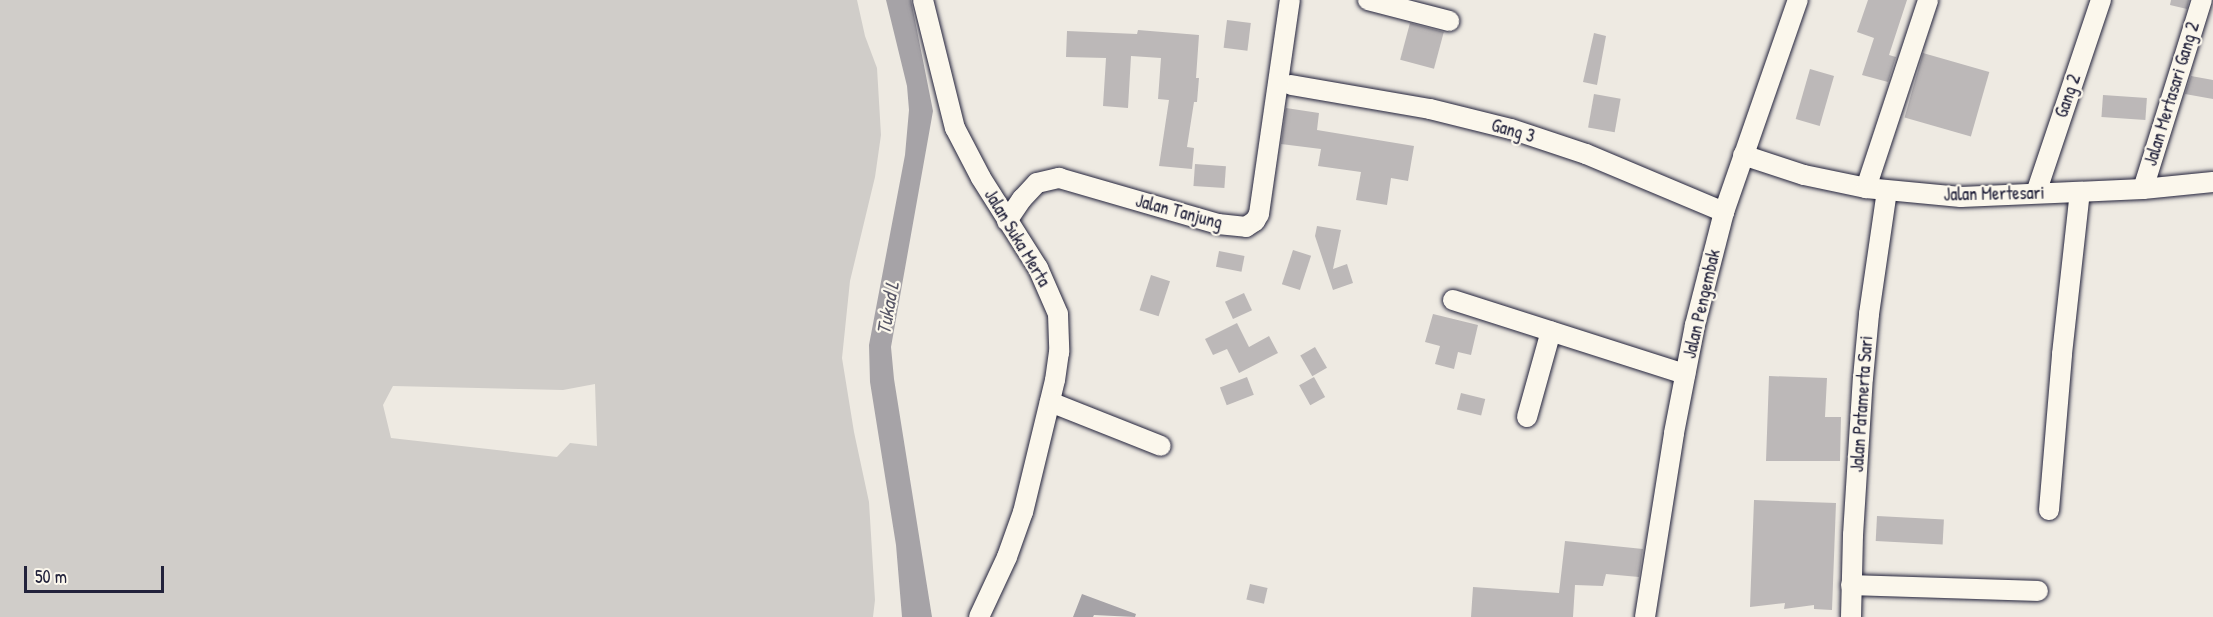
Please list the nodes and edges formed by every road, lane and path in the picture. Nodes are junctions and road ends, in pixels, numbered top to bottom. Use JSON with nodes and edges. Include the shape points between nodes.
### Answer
{"nodes":[{"id":1,"x":923,"y":0,"type":"edge"},
{"id":2,"x":1290,"y":0,"type":"edge"},
{"id":3,"x":1368,"y":0,"type":"edge"},
{"id":4,"x":1798,"y":0,"type":"edge"},
{"id":5,"x":1928,"y":0,"type":"edge"},
{"id":6,"x":2101,"y":0,"type":"edge"},
{"id":7,"x":2202,"y":0,"type":"edge"},
{"id":8,"x":1449,"y":21,"type":"dead end"},
{"id":9,"x":1291,"y":85,"type":"dead end"},
{"id":10,"x":1743,"y":155,"type":"junction"},
{"id":11,"x":2213,"y":182,"type":"edge"},
{"id":12,"x":1866,"y":188,"type":"junction"},
{"id":13,"x":2143,"y":189,"type":"junction"},
{"id":14,"x":1887,"y":191,"type":"junction"},
{"id":15,"x":2080,"y":192,"type":"junction"},
{"id":16,"x":2036,"y":193,"type":"junction"},
{"id":17,"x":1724,"y":212,"type":"junction"},
{"id":18,"x":1007,"y":221,"type":"junction"},
{"id":19,"x":1453,"y":300,"type":"dead end"},
{"id":20,"x":1551,"y":331,"type":"junction"},
{"id":21,"x":1685,"y":374,"type":"junction"},
{"id":22,"x":1050,"y":402,"type":"junction"},
{"id":23,"x":1527,"y":417,"type":"dead end"},
{"id":24,"x":1161,"y":446,"type":"dead end"},
{"id":25,"x":2049,"y":510,"type":"dead end"},
{"id":26,"x":1851,"y":585,"type":"junction"},
{"id":27,"x":2038,"y":591,"type":"dead end"},
{"id":28,"x":979,"y":617,"type":"edge"},
{"id":29,"x":1645,"y":617,"type":"edge"},
{"id":30,"x":1851,"y":617,"type":"edge"}],
"edges":[{"from":1,"to":18,"type":"street","name":"Jalan Suka Merta","via":[[955,128]]},
{"from":2,"to":18,"type":"street","name":"Jalan Tanjung","via":[[1255,221],[1246,227],[1218,224],[1059,178],[1037,183]]},
{"from":3,"to":8,"type":"street"},
{"from":4,"to":10,"type":"street","name":"Jalan Pengembak"},
{"from":5,"to":12,"type":"street"},
{"from":6,"to":16,"type":"street","name":"Gang 2"},
{"from":7,"to":13,"type":"street","name":"Jalan Mertasari Gang 2"},
{"from":9,"to":17,"type":"street","name":"Gang 3","via":[[1430,109],[1511,129],[1586,154]]},
{"from":10,"to":12,"type":"street","name":"Jalan Mertesari","via":[[1804,175]]},
{"from":10,"to":17,"type":"street","name":"Jalan Pengembak"},
{"from":11,"to":13,"type":"street","name":"Jalan Mertesari"},
{"from":12,"to":14,"type":"street","name":"Jalan Mertesari"},
{"from":13,"to":15,"type":"street","name":"Jalan Mertesari"},
{"from":14,"to":16,"type":"street","name":"Jalan Mertesari","via":[[1961,197]]},
{"from":14,"to":26,"type":"street","name":"Jalan Patamerta Sari","via":[[1869,314]]},
{"from":15,"to":16,"type":"street","name":"Jalan Mertesari"},
{"from":15,"to":25,"type":"street"},
{"from":17,"to":21,"type":"street","name":"Jalan Pengembak"},
{"from":18,"to":22,"type":"street","name":"Jalan Suka Merta","via":[[1038,268],[1058,314],[1059,352]]},
{"from":19,"to":20,"type":"street"},
{"from":20,"to":21,"type":"street"},
{"from":20,"to":23,"type":"street"},
{"from":21,"to":29,"type":"street","name":"Jalan Pengembak"},
{"from":22,"to":24,"type":"street"},
{"from":22,"to":28,"type":"street","name":"Jalan Suka Merta","via":[[1023,512]]},
{"from":26,"to":27,"type":"street"},
{"from":26,"to":30,"type":"street","name":"Jalan Patamerta Sari"}]}
